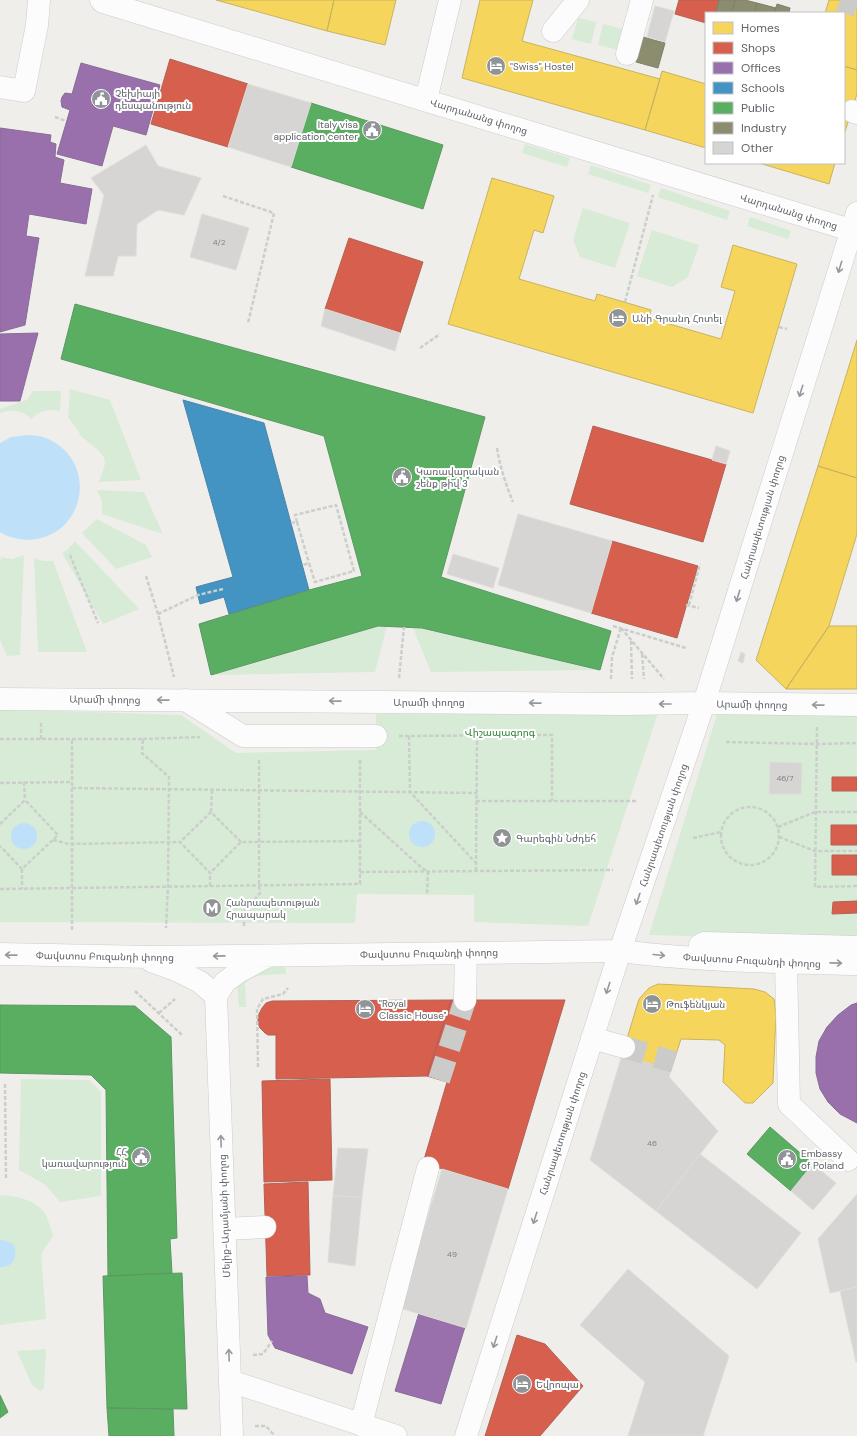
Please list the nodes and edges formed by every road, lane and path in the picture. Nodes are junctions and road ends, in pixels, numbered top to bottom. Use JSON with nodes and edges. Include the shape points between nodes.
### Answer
{"nodes":[{"id":1,"x":39,"y":0,"type":"edge"},
{"id":2,"x":450,"y":0,"type":"edge"},
{"id":3,"x":578,"y":0,"type":"edge"},
{"id":4,"x":642,"y":0,"type":"edge"},
{"id":5,"x":98,"y":1,"type":"edge"},
{"id":6,"x":553,"y":31,"type":"dead end"},
{"id":7,"x":627,"y":54,"type":"dead end"},
{"id":8,"x":0,"y":87,"type":"edge"},
{"id":9,"x":426,"y":100,"type":"junction"},
{"id":10,"x":55,"y":118,"type":"dead end"},
{"id":11,"x":66,"y":121,"type":"dead end"},
{"id":12,"x":223,"y":196,"type":"dead end"},
{"id":13,"x":646,"y":221,"type":"dead end"},
{"id":14,"x":855,"y":225,"type":"edge"},
{"id":15,"x":625,"y":302,"type":"dead end"},
{"id":16,"x":248,"y":323,"type":"dead end"},
{"id":17,"x":779,"y":327,"type":"dead end"},
{"id":18,"x":787,"y":329,"type":"dead end"},
{"id":19,"x":440,"y":334,"type":"dead end"},
{"id":20,"x":420,"y":348,"type":"dead end"},
{"id":21,"x":497,"y":448,"type":"dead end"},
{"id":22,"x":513,"y":502,"type":"dead end"},
{"id":23,"x":297,"y":522,"type":"junction"},
{"id":24,"x":291,"y":523,"type":"dead end"},
{"id":25,"x":70,"y":555,"type":"dead end"},
{"id":26,"x":309,"y":563,"type":"junction"},
{"id":27,"x":700,"y":564,"type":"dead end"},
{"id":28,"x":303,"y":565,"type":"dead end"},
{"id":29,"x":146,"y":576,"type":"dead end"},
{"id":30,"x":223,"y":589,"type":"dead end"},
{"id":31,"x":699,"y":608,"type":"dead end"},
{"id":32,"x":158,"y":614,"type":"junction"},
{"id":33,"x":98,"y":623,"type":"dead end"},
{"id":34,"x":613,"y":626,"type":"dead end"},
{"id":35,"x":404,"y":627,"type":"dead end"},
{"id":36,"x":621,"y":628,"type":"junction"},
{"id":37,"x":631,"y":641,"type":"junction"},
{"id":38,"x":686,"y":648,"type":"dead end"},
{"id":39,"x":642,"y":654,"type":"junction"},
{"id":40,"x":399,"y":679,"type":"dead end"},
{"id":41,"x":611,"y":679,"type":"dead end"},
{"id":42,"x":632,"y":679,"type":"dead end"},
{"id":43,"x":644,"y":679,"type":"dead end"},
{"id":44,"x":664,"y":679,"type":"dead end"},
{"id":45,"x":174,"y":680,"type":"dead end"},
{"id":46,"x":0,"y":699,"type":"edge"},
{"id":47,"x":185,"y":700,"type":"junction"},
{"id":48,"x":360,"y":702,"type":"junction"},
{"id":49,"x":704,"y":703,"type":"junction"},
{"id":50,"x":818,"y":705,"type":"junction"},
{"id":51,"x":848,"y":705,"type":"edge"},
{"id":52,"x":857,"y":722,"type":"edge"},
{"id":53,"x":478,"y":735,"type":"junction"},
{"id":54,"x":259,"y":736,"type":"junction"},
{"id":55,"x":409,"y":736,"type":"junction"},
{"id":56,"x":205,"y":737,"type":"dead end"},
{"id":57,"x":0,"y":738,"type":"edge"},
{"id":58,"x":143,"y":739,"type":"junction"},
{"id":59,"x":72,"y":740,"type":"junction"},
{"id":60,"x":365,"y":740,"type":"junction"},
{"id":61,"x":726,"y":742,"type":"dead end"},
{"id":62,"x":857,"y":743,"type":"edge"},
{"id":63,"x":817,"y":744,"type":"junction"},
{"id":64,"x":24,"y":782,"type":"junction"},
{"id":65,"x":72,"y":782,"type":"junction"},
{"id":66,"x":0,"y":783,"type":"edge"},
{"id":67,"x":72,"y":788,"type":"junction"},
{"id":68,"x":169,"y":789,"type":"junction"},
{"id":69,"x":212,"y":790,"type":"junction"},
{"id":70,"x":260,"y":790,"type":"junction"},
{"id":71,"x":359,"y":792,"type":"junction"},
{"id":72,"x":410,"y":792,"type":"junction"},
{"id":73,"x":476,"y":792,"type":"junction"},
{"id":74,"x":25,"y":800,"type":"junction"},
{"id":75,"x":476,"y":801,"type":"junction"},
{"id":76,"x":552,"y":801,"type":"junction"},
{"id":77,"x":636,"y":801,"type":"dead end"},
{"id":78,"x":211,"y":812,"type":"junction"},
{"id":79,"x":359,"y":812,"type":"junction"},
{"id":80,"x":815,"y":812,"type":"junction"},
{"id":81,"x":857,"y":812,"type":"edge"},
{"id":82,"x":0,"y":824,"type":"edge"},
{"id":83,"x":778,"y":827,"type":"junction"},
{"id":84,"x":721,"y":832,"type":"junction"},
{"id":85,"x":779,"y":837,"type":"junction"},
{"id":86,"x":693,"y":838,"type":"dead end"},
{"id":87,"x":53,"y":840,"type":"junction"},
{"id":88,"x":260,"y":841,"type":"junction"},
{"id":89,"x":359,"y":841,"type":"junction"},
{"id":90,"x":168,"y":842,"type":"junction"},
{"id":91,"x":180,"y":842,"type":"junction"},
{"id":92,"x":241,"y":842,"type":"junction"},
{"id":93,"x":72,"y":844,"type":"junction"},
{"id":94,"x":0,"y":846,"type":"edge"},
{"id":95,"x":857,"y":851,"type":"edge"},
{"id":96,"x":815,"y":852,"type":"junction"},
{"id":97,"x":476,"y":862,"type":"junction"},
{"id":98,"x":22,"y":869,"type":"junction"},
{"id":99,"x":613,"y":870,"type":"dead end"},
{"id":100,"x":360,"y":872,"type":"junction"},
{"id":101,"x":428,"y":872,"type":"junction"},
{"id":102,"x":476,"y":872,"type":"junction"},
{"id":103,"x":210,"y":873,"type":"junction"},
{"id":104,"x":259,"y":885,"type":"junction"},
{"id":105,"x":210,"y":886,"type":"junction"},
{"id":106,"x":857,"y":886,"type":"edge"},
{"id":107,"x":168,"y":887,"type":"junction"},
{"id":108,"x":72,"y":888,"type":"junction"},
{"id":109,"x":0,"y":889,"type":"edge"},
{"id":110,"x":22,"y":889,"type":"junction"},
{"id":111,"x":428,"y":895,"type":"dead end"},
{"id":112,"x":244,"y":926,"type":"dead end"},
{"id":113,"x":166,"y":928,"type":"dead end"},
{"id":114,"x":72,"y":930,"type":"dead end"},
{"id":115,"x":857,"y":947,"type":"edge"},
{"id":116,"x":620,"y":951,"type":"junction"},
{"id":117,"x":466,"y":953,"type":"junction"},
{"id":118,"x":0,"y":954,"type":"edge"},
{"id":119,"x":272,"y":955,"type":"junction"},
{"id":120,"x":134,"y":957,"type":"junction"},
{"id":121,"x":682,"y":957,"type":"junction"},
{"id":122,"x":786,"y":963,"type":"junction"},
{"id":123,"x":857,"y":964,"type":"edge"},
{"id":124,"x":288,"y":988,"type":"dead end"},
{"id":125,"x":135,"y":991,"type":"dead end"},
{"id":126,"x":216,"y":996,"type":"junction"},
{"id":127,"x":175,"y":999,"type":"dead end"},
{"id":128,"x":465,"y":1000,"type":"tunnel mouth"},
{"id":129,"x":159,"y":1013,"type":"junction"},
{"id":130,"x":182,"y":1035,"type":"dead end"},
{"id":131,"x":252,"y":1037,"type":"dead end"},
{"id":132,"x":257,"y":1037,"type":"junction"},
{"id":133,"x":592,"y":1038,"type":"junction"},
{"id":134,"x":624,"y":1048,"type":"tunnel mouth"},
{"id":135,"x":258,"y":1067,"type":"dead end"},
{"id":136,"x":5,"y":1084,"type":"dead end"},
{"id":137,"x":848,"y":1160,"type":"dead end"},
{"id":138,"x":428,"y":1168,"type":"dead end"},
{"id":139,"x":6,"y":1180,"type":"dead end"},
{"id":140,"x":265,"y":1227,"type":"dead end"},
{"id":141,"x":224,"y":1229,"type":"junction"},
{"id":142,"x":272,"y":1341,"type":"dead end"},
{"id":143,"x":253,"y":1355,"type":"dead end"},
{"id":144,"x":230,"y":1381,"type":"junction"},
{"id":145,"x":362,"y":1424,"type":"junction"},
{"id":146,"x":255,"y":1426,"type":"dead end"},
{"id":147,"x":274,"y":1435,"type":"edge"},
{"id":148,"x":232,"y":1436,"type":"edge"},
{"id":149,"x":396,"y":1436,"type":"edge"},
{"id":150,"x":466,"y":1436,"type":"edge"}],
"edges":[{"from":1,"to":8,"type":"street","via":[[37,25],[24,91]]},
{"from":2,"to":9,"type":"street"},
{"from":3,"to":6,"type":"street"},
{"from":4,"to":7,"type":"street"},
{"from":5,"to":9,"type":"street","name":"Վարդանանց փողոց"},
{"from":9,"to":14,"type":"street","name":"Վարդանանց փողոց"},
{"from":10,"to":11,"type":"path"},
{"from":12,"to":16,"type":"path","via":[[274,213]]},
{"from":13,"to":15,"type":"path"},
{"from":14,"to":49,"type":"street","name":"Հանրապետության փողոց","one_way":true},
{"from":17,"to":18,"type":"path"},
{"from":19,"to":20,"type":"path"},
{"from":21,"to":22,"type":"path","via":[[499,464]]},
{"from":23,"to":24,"type":"path"},
{"from":23,"to":26,"type":"path"},
{"from":23,"to":26,"type":"path","via":[[295,515],[336,505],[354,571],[315,582]]},
{"from":25,"to":33,"type":"path"},
{"from":26,"to":28,"type":"path"},
{"from":27,"to":31,"type":"path","via":[[688,605]]},
{"from":29,"to":32,"type":"path"},
{"from":30,"to":32,"type":"path","via":[[198,595]]},
{"from":32,"to":45,"type":"path"},
{"from":34,"to":36,"type":"path"},
{"from":35,"to":40,"type":"path"},
{"from":36,"to":37,"type":"path"},
{"from":36,"to":38,"type":"path"},
{"from":36,"to":41,"type":"path","via":[[612,656]]},
{"from":37,"to":39,"type":"path"},
{"from":37,"to":42,"type":"path"},
{"from":39,"to":43,"type":"path"},
{"from":39,"to":44,"type":"path"},
{"from":47,"to":46,"type":"street","name":"Արամի փողոց","one_way":true},
{"from":48,"to":47,"type":"street","name":"Արամի փողոց","one_way":true},
{"from":47,"to":54,"type":"street","via":[[243,736]]},
{"from":49,"to":48,"type":"street","name":"Արամի փողոց","one_way":true},
{"from":48,"to":60,"type":"street"},
{"from":50,"to":49,"type":"street","name":"Արամի փողոց","one_way":true},
{"from":49,"to":116,"type":"street","name":"Հանրապետության փողոց","one_way":true},
{"from":50,"to":51,"type":"street","name":"Արամի փողոց"},
{"from":50,"to":63,"type":"path"},
{"from":51,"to":52,"type":"street"},
{"from":53,"to":55,"type":"path"},
{"from":53,"to":73,"type":"path"},
{"from":53,"to":76,"type":"path","via":[[552,735]]},
{"from":54,"to":60,"type":"street"},
{"from":54,"to":70,"type":"path"},
{"from":55,"to":60,"type":"path"},
{"from":55,"to":72,"type":"path"},
{"from":56,"to":58,"type":"path"},
{"from":57,"to":59,"type":"path"},
{"from":58,"to":59,"type":"path"},
{"from":58,"to":68,"type":"path","via":[[142,753],[169,777]]},
{"from":59,"to":65,"type":"path"},
{"from":60,"to":71,"type":"path"},
{"from":61,"to":63,"type":"path"},
{"from":62,"to":63,"type":"path"},
{"from":63,"to":80,"type":"path"},
{"from":64,"to":65,"type":"path"},
{"from":64,"to":66,"type":"path"},
{"from":64,"to":74,"type":"path"},
{"from":65,"to":67,"type":"path"},
{"from":67,"to":68,"type":"path"},
{"from":67,"to":93,"type":"path"},
{"from":68,"to":69,"type":"path"},
{"from":68,"to":90,"type":"path"},
{"from":69,"to":70,"type":"path"},
{"from":69,"to":78,"type":"path"},
{"from":70,"to":71,"type":"path"},
{"from":70,"to":88,"type":"path"},
{"from":71,"to":72,"type":"path"},
{"from":71,"to":79,"type":"path"},
{"from":72,"to":73,"type":"path"},
{"from":72,"to":97,"type":"path"},
{"from":73,"to":75,"type":"path"},
{"from":74,"to":82,"type":"path"},
{"from":74,"to":87,"type":"path","via":[[58,835]]},
{"from":75,"to":76,"type":"path"},
{"from":75,"to":97,"type":"path"},
{"from":76,"to":77,"type":"path"},
{"from":78,"to":91,"type":"path"},
{"from":78,"to":92,"type":"path"},
{"from":79,"to":89,"type":"path"},
{"from":79,"to":101,"type":"path"},
{"from":80,"to":81,"type":"path"},
{"from":80,"to":83,"type":"path"},
{"from":80,"to":96,"type":"path"},
{"from":83,"to":84,"type":"path","via":[[766,812],[748,807],[738,809],[730,815],[724,822]]},
{"from":83,"to":85,"type":"path"},
{"from":84,"to":85,"type":"path","via":[[724,850],[738,862],[748,865],[757,864],[769,857],[777,846]]},
{"from":84,"to":86,"type":"path"},
{"from":85,"to":96,"type":"path"},
{"from":87,"to":93,"type":"path"},
{"from":87,"to":98,"type":"path"},
{"from":88,"to":89,"type":"path"},
{"from":88,"to":92,"type":"path"},
{"from":88,"to":104,"type":"path"},
{"from":89,"to":100,"type":"path"},
{"from":90,"to":91,"type":"path"},
{"from":90,"to":93,"type":"path"},
{"from":90,"to":107,"type":"path"},
{"from":91,"to":103,"type":"path"},
{"from":92,"to":103,"type":"path"},
{"from":93,"to":108,"type":"path"},
{"from":94,"to":98,"type":"path"},
{"from":95,"to":96,"type":"path"},
{"from":96,"to":106,"type":"path","via":[[815,887]]},
{"from":97,"to":102,"type":"path"},
{"from":98,"to":110,"type":"path"},
{"from":99,"to":102,"type":"path"},
{"from":100,"to":101,"type":"path"},
{"from":100,"to":104,"type":"path","via":[[360,884]]},
{"from":101,"to":102,"type":"path"},
{"from":101,"to":111,"type":"path"},
{"from":103,"to":105,"type":"path"},
{"from":104,"to":105,"type":"path"},
{"from":104,"to":112,"type":"path","via":[[260,893],[244,912]]},
{"from":105,"to":107,"type":"path"},
{"from":107,"to":108,"type":"path"},
{"from":107,"to":113,"type":"path"},
{"from":108,"to":110,"type":"path"},
{"from":108,"to":114,"type":"path"},
{"from":109,"to":110,"type":"path"},
{"from":115,"to":121,"type":"street","via":[[704,943]]},
{"from":116,"to":117,"type":"street","name":"Փավստոս Բուզանդի փողոց"},
{"from":116,"to":121,"type":"street","name":"Փավստոս Բուզանդի փողոց","one_way":true},
{"from":116,"to":133,"type":"street","name":"Հանրապետության փողոց","one_way":true},
{"from":117,"to":119,"type":"street","name":"Փավստոս Բուզանդի փողոց"},
{"from":117,"to":128,"type":"street"},
{"from":120,"to":118,"type":"street","name":"Փավստոս Բուզանդի փողոց","one_way":true},
{"from":119,"to":120,"type":"street","name":"Փավստոս Բուզանդի փողոց","one_way":true},
{"from":119,"to":126,"type":"street","via":[[240,970],[225,982]]},
{"from":120,"to":126,"type":"street","via":[[178,971],[200,982]]},
{"from":121,"to":122,"type":"street","name":"Փավստոս Բուզանդի փողոց"},
{"from":122,"to":123,"type":"street","name":"Փավստոս Բուզանդի փողոց","one_way":true},
{"from":122,"to":137,"type":"street","via":[[789,1104]]},
{"from":124,"to":132,"type":"path","via":[[283,994],[262,999],[257,1009]]},
{"from":125,"to":129,"type":"path"},
{"from":141,"to":126,"type":"street","name":"Մելիք-Ադամյանի փողոց","one_way":true},
{"from":127,"to":129,"type":"path"},
{"from":129,"to":130,"type":"path"},
{"from":131,"to":132,"type":"path"},
{"from":132,"to":135,"type":"path"},
{"from":133,"to":134,"type":"street"},
{"from":133,"to":150,"type":"street","name":"Հանրապետության փողոց","one_way":true},
{"from":136,"to":139,"type":"path"},
{"from":138,"to":145,"type":"street"},
{"from":140,"to":141,"type":"street"},
{"from":144,"to":141,"type":"street","name":"Մելիք-Ադամյանի փողոց","one_way":true},
{"from":142,"to":143,"type":"path","via":[[263,1354]]},
{"from":144,"to":145,"type":"street"},
{"from":144,"to":148,"type":"street","name":"Մելիք-Ադամյանի փողոց"},
{"from":145,"to":149,"type":"street"},
{"from":146,"to":147,"type":"path","via":[[266,1426]]}]}
